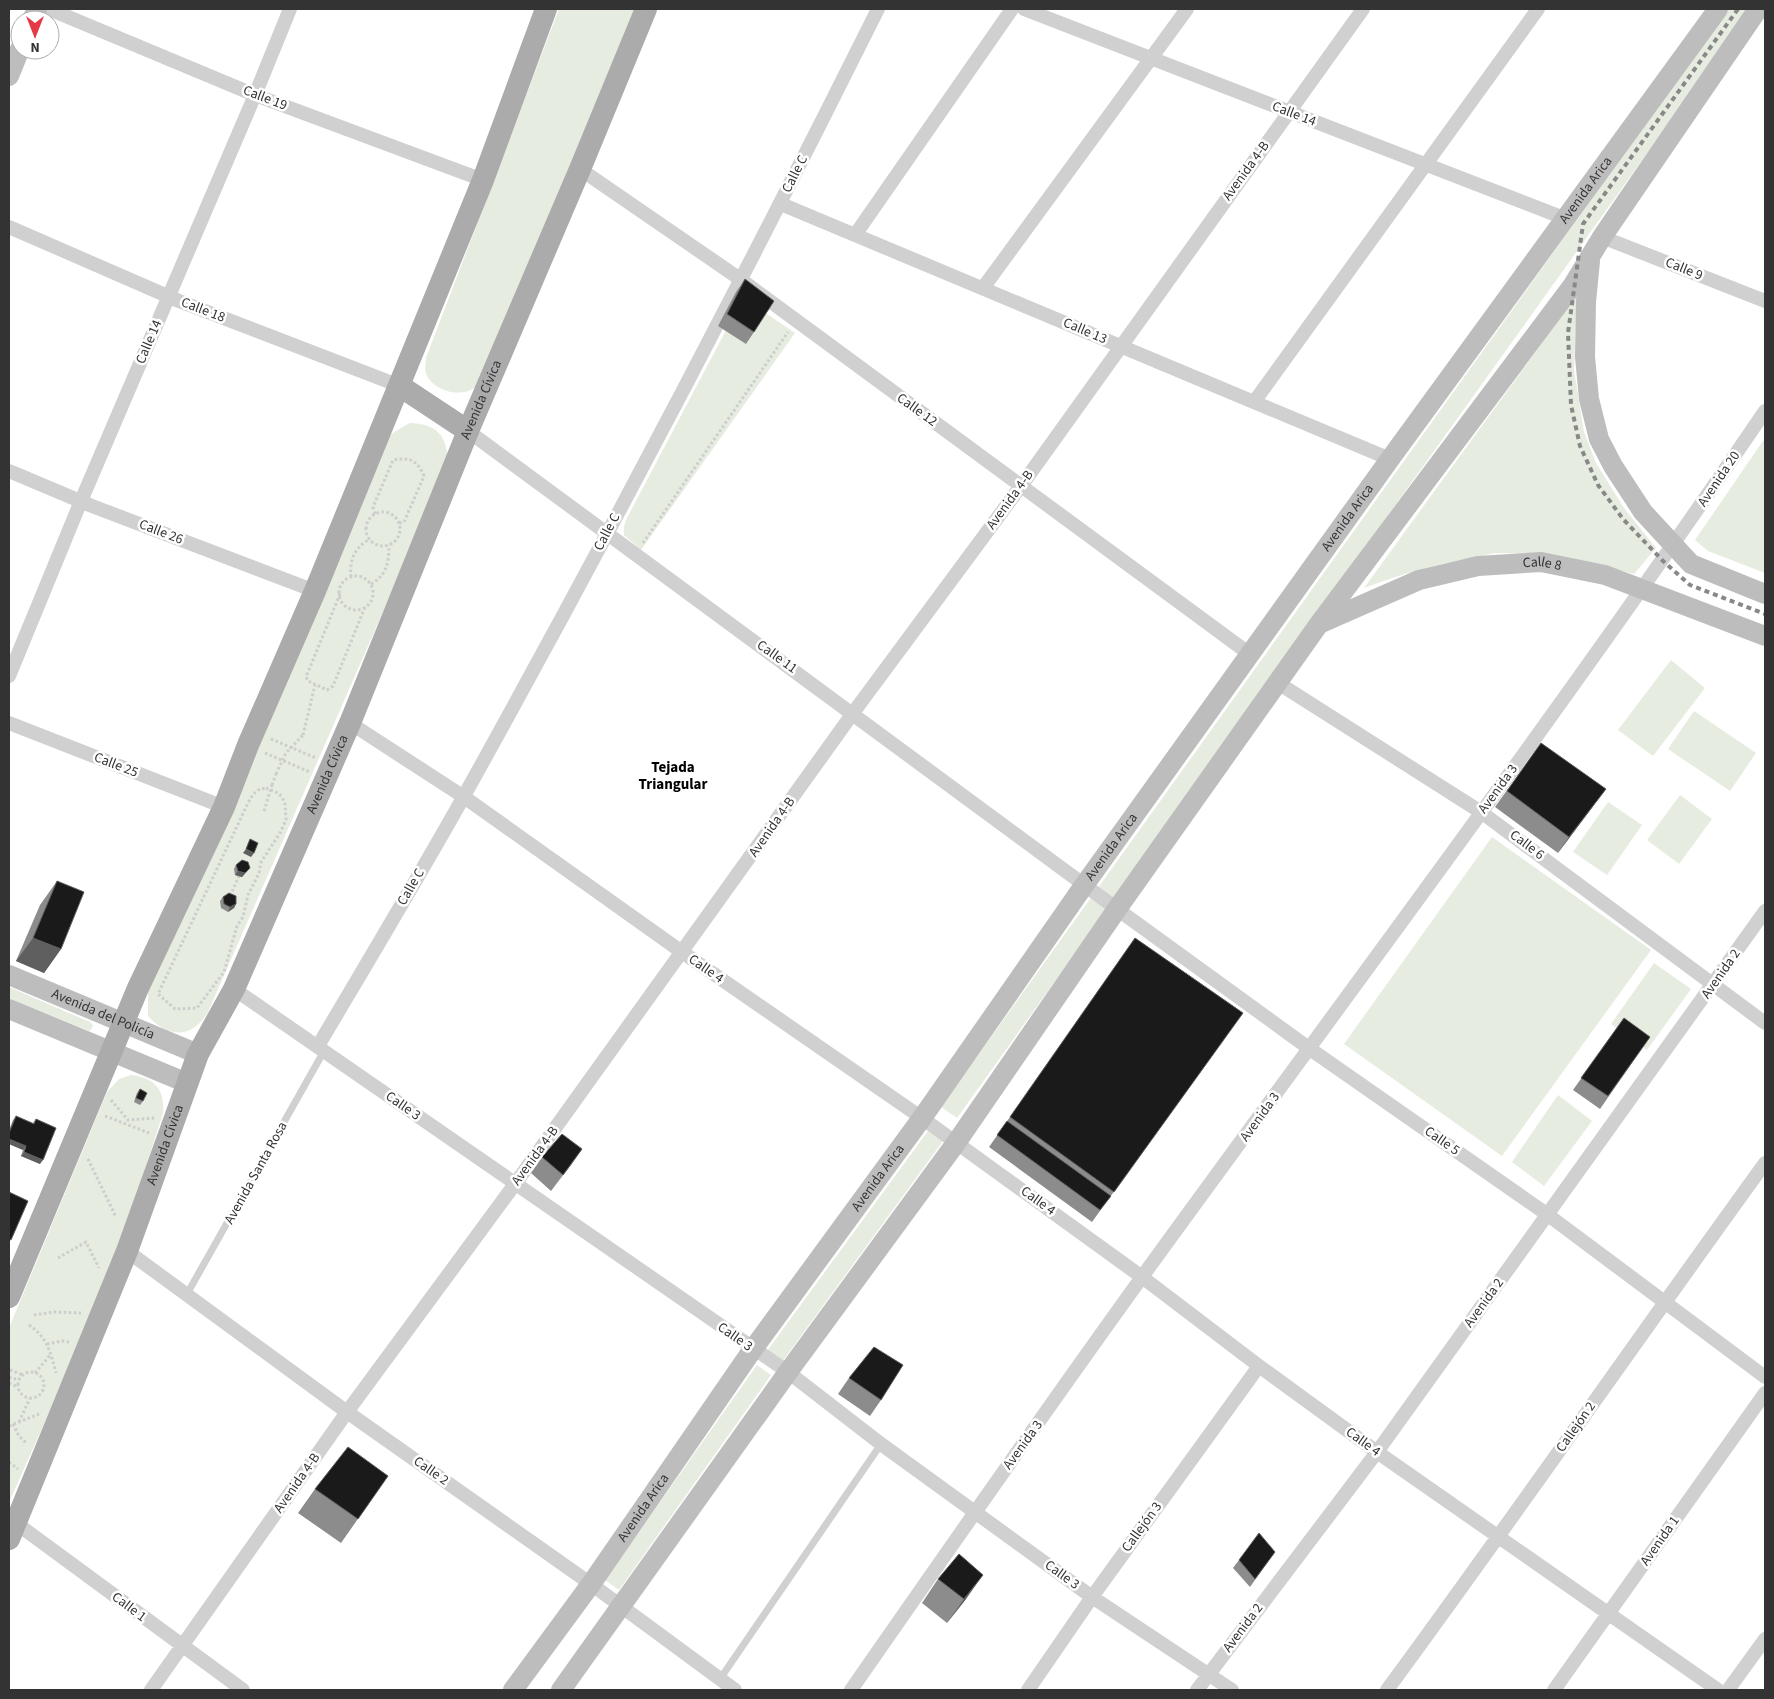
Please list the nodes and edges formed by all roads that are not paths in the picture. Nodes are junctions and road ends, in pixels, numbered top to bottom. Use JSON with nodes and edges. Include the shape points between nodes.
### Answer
{"nodes":[{"id":1,"x":49,"y":9,"type":"edge"},
{"id":2,"x":290,"y":9,"type":"edge"},
{"id":3,"x":546,"y":9,"type":"edge"},
{"id":4,"x":646,"y":9,"type":"edge"},
{"id":5,"x":878,"y":9,"type":"edge"},
{"id":6,"x":1012,"y":9,"type":"edge"},
{"id":7,"x":1024,"y":9,"type":"edge"},
{"id":8,"x":1187,"y":9,"type":"edge"},
{"id":9,"x":1363,"y":9,"type":"edge"},
{"id":10,"x":1538,"y":9,"type":"edge"},
{"id":11,"x":1718,"y":9,"type":"edge"},
{"id":12,"x":1758,"y":9,"type":"edge"},
{"id":13,"x":1152,"y":58,"type":"junction"},
{"id":14,"x":16,"y":60,"type":"edge"},
{"id":15,"x":9,"y":76,"type":"edge"},
{"id":16,"x":255,"y":94,"type":"junction"},
{"id":17,"x":1289,"y":112,"type":"junction"},
{"id":18,"x":1425,"y":164,"type":"junction"},
{"id":19,"x":580,"y":169,"type":"junction"},
{"id":20,"x":483,"y":180,"type":"junction"},
{"id":21,"x":781,"y":204,"type":"junction"},
{"id":22,"x":1564,"y":218,"type":"junction"},
{"id":23,"x":9,"y":227,"type":"edge"},
{"id":24,"x":855,"y":235,"type":"junction"},
{"id":25,"x":1602,"y":237,"type":"junction"},
{"id":26,"x":1590,"y":258,"type":"junction"},
{"id":27,"x":740,"y":280,"type":"junction"},
{"id":28,"x":983,"y":288,"type":"junction"},
{"id":29,"x":168,"y":297,"type":"junction"},
{"id":30,"x":1765,"y":301,"type":"edge"},
{"id":31,"x":1121,"y":346,"type":"junction"},
{"id":32,"x":400,"y":386,"type":"junction"},
{"id":33,"x":1254,"y":402,"type":"junction"},
{"id":34,"x":1765,"y":411,"type":"edge"},
{"id":35,"x":468,"y":431,"type":"junction"},
{"id":36,"x":1390,"y":458,"type":"junction"},
{"id":37,"x":9,"y":471,"type":"edge"},
{"id":38,"x":1021,"y":486,"type":"junction"},
{"id":39,"x":81,"y":501,"type":"junction"},
{"id":40,"x":607,"y":533,"type":"junction"},
{"id":41,"x":1673,"y":546,"type":"junction"},
{"id":42,"x":1642,"y":588,"type":"junction"},
{"id":43,"x":315,"y":591,"type":"junction"},
{"id":44,"x":1765,"y":594,"type":"edge"},
{"id":45,"x":1319,"y":624,"type":"junction"},
{"id":46,"x":1765,"y":636,"type":"edge"},
{"id":47,"x":1251,"y":655,"type":"junction"},
{"id":48,"x":9,"y":676,"type":"edge"},
{"id":49,"x":1278,"y":683,"type":"junction"},
{"id":50,"x":853,"y":713,"type":"junction"},
{"id":51,"x":9,"y":722,"type":"edge"},
{"id":52,"x":350,"y":723,"type":"junction"},
{"id":53,"x":464,"y":797,"type":"junction"},
{"id":54,"x":224,"y":807,"type":"junction"},
{"id":55,"x":1481,"y":812,"type":"junction"},
{"id":56,"x":1085,"y":884,"type":"junction"},
{"id":57,"x":1117,"y":909,"type":"junction"},
{"id":58,"x":1765,"y":911,"type":"edge"},
{"id":59,"x":682,"y":952,"type":"junction"},
{"id":60,"x":9,"y":975,"type":"edge"},
{"id":61,"x":1714,"y":984,"type":"junction"},
{"id":62,"x":234,"y":989,"type":"junction"},
{"id":63,"x":9,"y":1009,"type":"edge"},
{"id":64,"x":1765,"y":1023,"type":"edge"},
{"id":65,"x":123,"y":1024,"type":"junction"},
{"id":66,"x":321,"y":1049,"type":"junction"},
{"id":67,"x":1310,"y":1049,"type":"junction"},
{"id":68,"x":111,"y":1052,"type":"junction"},
{"id":69,"x":198,"y":1054,"type":"junction"},
{"id":70,"x":187,"y":1083,"type":"junction"},
{"id":71,"x":922,"y":1118,"type":"junction"},
{"id":72,"x":956,"y":1143,"type":"junction"},
{"id":73,"x":1765,"y":1163,"type":"edge"},
{"id":74,"x":515,"y":1184,"type":"junction"},
{"id":75,"x":1548,"y":1215,"type":"junction"},
{"id":76,"x":127,"y":1251,"type":"junction"},
{"id":77,"x":15,"y":1264,"type":"edge"},
{"id":78,"x":1142,"y":1277,"type":"junction"},
{"id":79,"x":187,"y":1294,"type":"junction"},
{"id":80,"x":9,"y":1296,"type":"edge"},
{"id":81,"x":1664,"y":1302,"type":"junction"},
{"id":82,"x":753,"y":1349,"type":"junction"},
{"id":83,"x":1259,"y":1366,"type":"junction"},
{"id":84,"x":788,"y":1372,"type":"junction"},
{"id":85,"x":1765,"y":1377,"type":"edge"},
{"id":86,"x":1765,"y":1393,"type":"edge"},
{"id":87,"x":347,"y":1412,"type":"junction"},
{"id":88,"x":881,"y":1444,"type":"junction"},
{"id":89,"x":1377,"y":1452,"type":"junction"},
{"id":90,"x":975,"y":1512,"type":"junction"},
{"id":91,"x":12,"y":1531,"type":"edge"},
{"id":92,"x":1498,"y":1538,"type":"junction"},
{"id":93,"x":591,"y":1584,"type":"junction"},
{"id":94,"x":1092,"y":1597,"type":"junction"},
{"id":95,"x":620,"y":1606,"type":"junction"},
{"id":96,"x":1609,"y":1613,"type":"junction"},
{"id":97,"x":1765,"y":1639,"type":"edge"},
{"id":98,"x":183,"y":1647,"type":"junction"},
{"id":99,"x":1209,"y":1674,"type":"junction"},
{"id":100,"x":720,"y":1679,"type":"junction"},
{"id":101,"x":151,"y":1690,"type":"edge"},
{"id":102,"x":243,"y":1690,"type":"edge"},
{"id":103,"x":513,"y":1690,"type":"edge"},
{"id":104,"x":561,"y":1690,"type":"edge"},
{"id":105,"x":735,"y":1690,"type":"edge"},
{"id":106,"x":851,"y":1690,"type":"edge"},
{"id":107,"x":1028,"y":1690,"type":"edge"},
{"id":108,"x":1197,"y":1690,"type":"edge"},
{"id":109,"x":1232,"y":1690,"type":"edge"},
{"id":110,"x":1387,"y":1690,"type":"edge"},
{"id":111,"x":1554,"y":1690,"type":"edge"},
{"id":112,"x":1718,"y":1690,"type":"edge"},
{"id":113,"x":1728,"y":1690,"type":"edge"}],
"edges":[{"from":1,"to":16,"type":"street","name":"Calle 19"},
{"from":2,"to":16,"type":"street","name":"Calle 14"},
{"from":3,"to":20,"type":"main road"},
{"from":4,"to":19,"type":"main road","name":"Avenida Cívica"},
{"from":5,"to":21,"type":"street","name":"Calle C"},
{"from":6,"to":24,"type":"street"},
{"from":7,"to":13,"type":"street","name":"Calle 14"},
{"from":8,"to":13,"type":"street"},
{"from":9,"to":17,"type":"street","name":"Avenida 4-B"},
{"from":10,"to":18,"type":"street"},
{"from":11,"to":22,"type":"street","name":"Avenida Arica"},
{"from":12,"to":25,"type":"street"},
{"from":13,"to":17,"type":"street","name":"Calle 14"},
{"from":13,"to":28,"type":"street"},
{"from":14,"to":15,"type":"street"},
{"from":16,"to":20,"type":"street","name":"Calle 19"},
{"from":16,"to":29,"type":"street","name":"Calle 14"},
{"from":17,"to":18,"type":"street","name":"Calle 14"},
{"from":17,"to":31,"type":"street","name":"Avenida 4-B"},
{"from":18,"to":22,"type":"street","name":"Calle 14"},
{"from":18,"to":33,"type":"street"},
{"from":19,"to":27,"type":"street","name":"Calle 12"},
{"from":19,"to":35,"type":"main road","name":"Avenida Cívica"},
{"from":20,"to":32,"type":"main road"},
{"from":21,"to":24,"type":"street","name":"Calle 13"},
{"from":21,"to":27,"type":"street","name":"Calle C"},
{"from":22,"to":36,"type":"street","name":"Avenida Arica"},
{"from":23,"to":29,"type":"street","name":"Calle 18"},
{"from":24,"to":28,"type":"street","name":"Calle 13"},
{"from":25,"to":26,"type":"street"},
{"from":25,"to":30,"type":"street","name":"Calle 9"},
{"from":26,"to":41,"type":"street","via":[[1585,357],[1589,399],[1599,439],[1643,512]]},
{"from":26,"to":45,"type":"street","via":[[1568,293]]},
{"from":27,"to":38,"type":"street","name":"Calle 12"},
{"from":27,"to":40,"type":"street","name":"Calle C"},
{"from":28,"to":31,"type":"street","name":"Calle 13"},
{"from":29,"to":32,"type":"street","name":"Calle 18"},
{"from":29,"to":39,"type":"street","name":"Calle 14"},
{"from":31,"to":33,"type":"street","name":"Calle 13"},
{"from":31,"to":38,"type":"street","name":"Avenida 4-B"},
{"from":32,"to":35,"type":"main road"},
{"from":32,"to":43,"type":"main road"},
{"from":33,"to":36,"type":"street","name":"Calle 13"},
{"from":34,"to":41,"type":"street","name":"Avenida 20"},
{"from":35,"to":40,"type":"street","name":"Calle 11"},
{"from":35,"to":52,"type":"main road","name":"Avenida Cívica"},
{"from":36,"to":47,"type":"street","name":"Avenida Arica"},
{"from":37,"to":39,"type":"street","name":"Calle 26"},
{"from":38,"to":47,"type":"street","name":"Calle 12"},
{"from":38,"to":50,"type":"street","name":"Avenida 4-B"},
{"from":39,"to":43,"type":"street","name":"Calle 26"},
{"from":39,"to":48,"type":"street","name":"Calle 14"},
{"from":40,"to":50,"type":"street","name":"Calle 11"},
{"from":40,"to":53,"type":"street","name":"Calle C"},
{"from":41,"to":42,"type":"street","name":"Avenida 3"},
{"from":41,"to":44,"type":"street","via":[[1691,564]]},
{"from":42,"to":45,"type":"street","name":"Calle 8","via":[[1605,575],[1541,562],[1478,566],[1419,580]]},
{"from":42,"to":46,"type":"street","name":"Calle 8"},
{"from":42,"to":55,"type":"street","name":"Avenida 3"},
{"from":43,"to":54,"type":"main road"},
{"from":45,"to":49,"type":"street"},
{"from":47,"to":56,"type":"street","name":"Avenida Arica"},
{"from":49,"to":55,"type":"street","name":"Calle 6"},
{"from":49,"to":57,"type":"street"},
{"from":50,"to":56,"type":"street","name":"Calle 11"},
{"from":50,"to":59,"type":"street","name":"Avenida 4-B"},
{"from":51,"to":54,"type":"street","name":"Calle 25"},
{"from":52,"to":53,"type":"street","name":"Calle 4"},
{"from":52,"to":62,"type":"main road","name":"Avenida Cívica"},
{"from":53,"to":59,"type":"street","name":"Calle 4"},
{"from":53,"to":66,"type":"street","name":"Calle C"},
{"from":54,"to":65,"type":"main road"},
{"from":55,"to":61,"type":"street","name":"Calle 6"},
{"from":55,"to":67,"type":"street","name":"Avenida 3"},
{"from":56,"to":57,"type":"street","name":"Calle 11"},
{"from":56,"to":71,"type":"street","name":"Avenida Arica"},
{"from":57,"to":67,"type":"street","name":"Calle 5"},
{"from":57,"to":72,"type":"street"},
{"from":58,"to":61,"type":"street","name":"Avenida 2"},
{"from":59,"to":71,"type":"street","name":"Calle 4"},
{"from":59,"to":74,"type":"street","name":"Avenida 4-B"},
{"from":60,"to":65,"type":"street","name":"Avenida del Policía"},
{"from":61,"to":64,"type":"street","name":"Calle 6"},
{"from":61,"to":75,"type":"street","name":"Avenida 2"},
{"from":62,"to":66,"type":"street","name":"Calle 3"},
{"from":62,"to":69,"type":"main road","name":"Avenida Cívica"},
{"from":63,"to":68,"type":"street"},
{"from":65,"to":68,"type":"main road"},
{"from":65,"to":69,"type":"street","name":"Avenida del Policía"},
{"from":66,"to":74,"type":"street","name":"Calle 3"},
{"from":66,"to":79,"type":"lane","name":"Avenida Santa Rosa"},
{"from":67,"to":75,"type":"street","name":"Calle 5"},
{"from":67,"to":78,"type":"street","name":"Avenida 3"},
{"from":68,"to":70,"type":"street"},
{"from":68,"to":77,"type":"main road"},
{"from":69,"to":70,"type":"main road","name":"Avenida Cívica"},
{"from":70,"to":76,"type":"main road","name":"Avenida Cívica"},
{"from":71,"to":72,"type":"street","name":"Calle 4"},
{"from":71,"to":82,"type":"street","name":"Avenida Arica"},
{"from":72,"to":78,"type":"street","name":"Calle 4"},
{"from":72,"to":84,"type":"street"},
{"from":73,"to":81,"type":"street","name":"Callejón 2"},
{"from":74,"to":82,"type":"street","name":"Calle 3"},
{"from":74,"to":87,"type":"street","name":"Avenida 4-B"},
{"from":75,"to":81,"type":"street","name":"Calle 5"},
{"from":75,"to":89,"type":"street","name":"Avenida 2"},
{"from":76,"to":79,"type":"street","name":"Calle 2"},
{"from":76,"to":91,"type":"main road","name":"Avenida Cívica"},
{"from":77,"to":80,"type":"main road"},
{"from":78,"to":83,"type":"street","name":"Calle 4"},
{"from":78,"to":90,"type":"street","name":"Avenida 3"},
{"from":79,"to":87,"type":"street","name":"Calle 2"},
{"from":81,"to":85,"type":"street","name":"Calle 5"},
{"from":81,"to":92,"type":"street","name":"Callejón 2"},
{"from":82,"to":84,"type":"street","name":"Calle 3"},
{"from":82,"to":93,"type":"street","name":"Avenida Arica"},
{"from":83,"to":89,"type":"street","name":"Calle 4"},
{"from":83,"to":94,"type":"street","name":"Callejón 3"},
{"from":84,"to":88,"type":"street","name":"Calle 3"},
{"from":84,"to":95,"type":"street"},
{"from":86,"to":96,"type":"street","name":"Avenida 1"},
{"from":87,"to":93,"type":"street","name":"Calle 2"},
{"from":87,"to":98,"type":"street","name":"Avenida 4-B"},
{"from":88,"to":90,"type":"street","name":"Calle 3"},
{"from":88,"to":100,"type":"lane"},
{"from":89,"to":92,"type":"street","name":"Calle 4"},
{"from":89,"to":99,"type":"street","name":"Avenida 2"},
{"from":90,"to":94,"type":"street","name":"Calle 3"},
{"from":90,"to":106,"type":"street","name":"Avenida 3"},
{"from":91,"to":98,"type":"street","name":"Calle 1"},
{"from":92,"to":96,"type":"street","name":"Calle 4"},
{"from":92,"to":110,"type":"street","name":"Callejón 2"},
{"from":93,"to":95,"type":"street","name":"Calle 2"},
{"from":93,"to":103,"type":"street","name":"Avenida Arica"},
{"from":94,"to":99,"type":"street","name":"Calle 3"},
{"from":94,"to":107,"type":"street","name":"Callejón 3"},
{"from":95,"to":100,"type":"street","name":"Calle 2"},
{"from":95,"to":104,"type":"street"},
{"from":96,"to":111,"type":"street","name":"Avenida 1"},
{"from":96,"to":112,"type":"street","name":"Calle 4"},
{"from":97,"to":113,"type":"street"},
{"from":98,"to":101,"type":"street","name":"Avenida 4-B"},
{"from":98,"to":102,"type":"street","name":"Calle 1"},
{"from":99,"to":108,"type":"street","name":"Avenida 2"},
{"from":99,"to":109,"type":"street","name":"Calle 3"},
{"from":100,"to":105,"type":"street","name":"Calle 2"}]}
